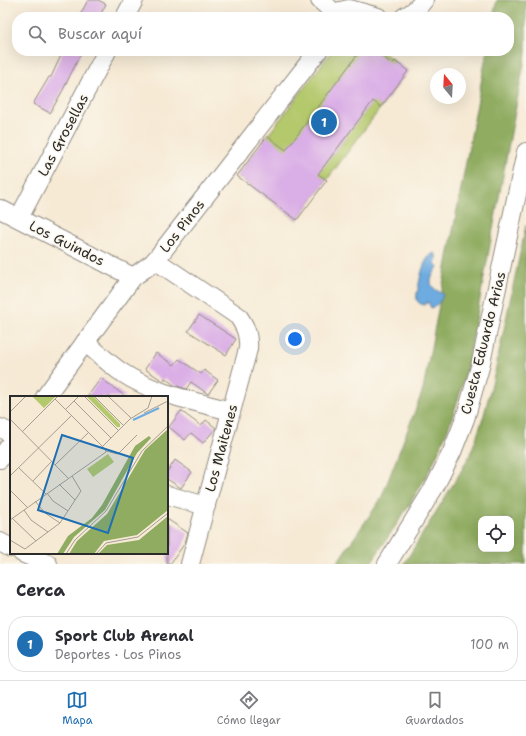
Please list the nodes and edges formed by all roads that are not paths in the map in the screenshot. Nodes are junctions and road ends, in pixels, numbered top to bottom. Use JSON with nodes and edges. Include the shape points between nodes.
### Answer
{"nodes":[{"id":1,"x":134,"y":0,"type":"edge"},
{"id":2,"x":424,"y":0,"type":"edge"},
{"id":3,"x":328,"y":10,"type":"edge"},
{"id":4,"x":128,"y":12,"type":"edge"},
{"id":5,"x":360,"y":12,"type":"edge"},
{"id":6,"x":413,"y":12,"type":"edge"},
{"id":7,"x":104,"y":56,"type":"edge"},
{"id":8,"x":314,"y":56,"type":"edge"},
{"id":9,"x":526,"y":152,"type":"edge"},
{"id":10,"x":0,"y":208,"type":"edge"},
{"id":11,"x":19,"y":218,"type":"junction"},
{"id":12,"x":155,"y":260,"type":"junction"},
{"id":13,"x":133,"y":277,"type":"junction"},
{"id":14,"x":85,"y":342,"type":"junction"},
{"id":15,"x":46,"y":396,"type":"edge"},
{"id":16,"x":231,"y":411,"type":"junction"},
{"id":17,"x":0,"y":428,"type":"edge"},
{"id":18,"x":10,"y":433,"type":"edge"},
{"id":19,"x":10,"y":445,"type":"edge"},
{"id":20,"x":0,"y":459,"type":"edge"},
{"id":21,"x":168,"y":495,"type":"edge"},
{"id":22,"x":206,"y":506,"type":"junction"},
{"id":23,"x":0,"y":542,"type":"edge"},
{"id":24,"x":10,"y":547,"type":"edge"},
{"id":25,"x":24,"y":554,"type":"edge"},
{"id":26,"x":48,"y":564,"type":"edge"},
{"id":27,"x":190,"y":564,"type":"edge"},
{"id":28,"x":387,"y":564,"type":"edge"}],
"edges":[{"from":1,"to":4,"type":"street"},
{"from":2,"to":6,"type":"street"},
{"from":3,"to":5,"type":"street","via":[[349,9]]},
{"from":7,"to":11,"type":"street","name":"Las Grosellas"},
{"from":8,"to":12,"type":"street","name":"Los Pinos"},
{"from":9,"to":28,"type":"street","name":"Cuesta Eduardo Arias","via":[[480,367],[465,419],[435,486]]},
{"from":10,"to":11,"type":"street","name":"Los Guindos"},
{"from":11,"to":13,"type":"street","name":"Los Guindos"},
{"from":12,"to":13,"type":"street","name":"Los Pinos"},
{"from":12,"to":16,"type":"street","name":"Los Maitenes","via":[[238,316],[243,323],[249,340],[248,349]]},
{"from":13,"to":14,"type":"street","name":"Los Pinos"},
{"from":14,"to":15,"type":"street","name":"Los Pinos"},
{"from":14,"to":16,"type":"street","via":[[121,372],[150,388]]},
{"from":16,"to":22,"type":"street","name":"Los Maitenes"},
{"from":17,"to":18,"type":"street"},
{"from":19,"to":20,"type":"street"},
{"from":21,"to":22,"type":"street"},
{"from":22,"to":27,"type":"street","name":"Los Maitenes"},
{"from":23,"to":24,"type":"street"},
{"from":25,"to":26,"type":"street"}]}
